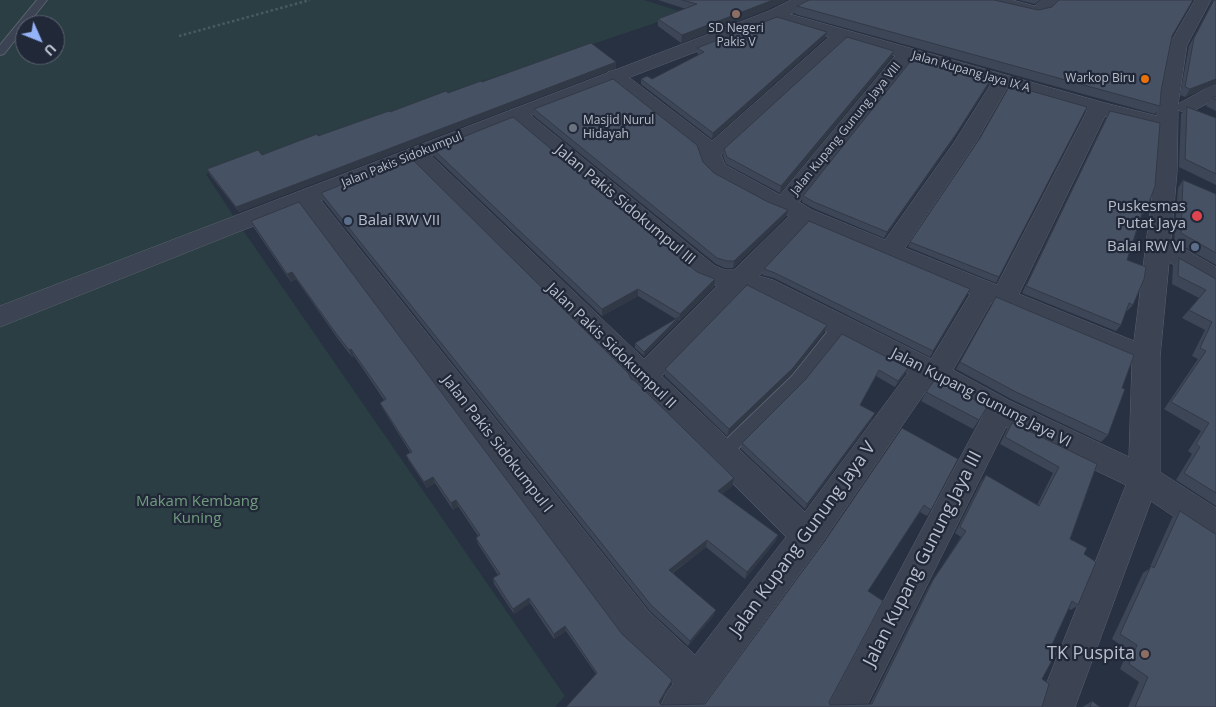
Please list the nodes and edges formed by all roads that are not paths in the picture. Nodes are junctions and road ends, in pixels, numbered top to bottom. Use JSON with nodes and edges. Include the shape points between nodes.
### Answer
{"nodes":[{"id":1,"x":42,"y":0,"type":"edge"},
{"id":2,"x":804,"y":0,"type":"edge"},
{"id":3,"x":991,"y":0,"type":"edge"},
{"id":4,"x":1052,"y":0,"type":"edge"},
{"id":5,"x":1202,"y":2,"type":"edge"},
{"id":6,"x":775,"y":15,"type":"junction"},
{"id":7,"x":842,"y":35,"type":"junction"},
{"id":8,"x":0,"y":52,"type":"edge"},
{"id":9,"x":907,"y":54,"type":"junction"},
{"id":10,"x":615,"y":76,"type":"junction"},
{"id":11,"x":1002,"y":81,"type":"junction"},
{"id":12,"x":1216,"y":91,"type":"edge"},
{"id":13,"x":1177,"y":103,"type":"junction"},
{"id":14,"x":1099,"y":108,"type":"junction"},
{"id":15,"x":517,"y":114,"type":"junction"},
{"id":16,"x":1208,"y":117,"type":"edge"},
{"id":17,"x":1168,"y":125,"type":"junction"},
{"id":18,"x":708,"y":148,"type":"junction"},
{"id":19,"x":416,"y":154,"type":"junction"},
{"id":20,"x":307,"y":198,"type":"junction"},
{"id":21,"x":794,"y":210,"type":"junction"},
{"id":22,"x":1158,"y":245,"type":"junction"},
{"id":23,"x":890,"y":251,"type":"junction"},
{"id":24,"x":1216,"y":278,"type":"edge"},
{"id":25,"x":741,"y":279,"type":"junction"},
{"id":26,"x":994,"y":295,"type":"junction"},
{"id":27,"x":0,"y":317,"type":"edge"},
{"id":28,"x":840,"y":326,"type":"junction"},
{"id":29,"x":1146,"y":357,"type":"junction"},
{"id":30,"x":931,"y":372,"type":"junction"},
{"id":31,"x":642,"y":378,"type":"junction"},
{"id":32,"x":1000,"y":410,"type":"junction"},
{"id":33,"x":722,"y":454,"type":"junction"},
{"id":34,"x":1144,"y":479,"type":"junction"},
{"id":35,"x":1216,"y":526,"type":"edge"},
{"id":36,"x":806,"y":536,"type":"junction"},
{"id":37,"x":688,"y":694,"type":"edge"},
{"id":38,"x":846,"y":707,"type":"edge"},
{"id":39,"x":1056,"y":707,"type":"edge"}],
"edges":[{"from":1,"to":8,"type":"lane"},
{"from":2,"to":6,"type":"street","name":"Jalan Pakis Sidokumpul"},
{"from":3,"to":4,"type":"street","via":[[1035,11]]},
{"from":5,"to":13,"type":"street","via":[[1178,46]]},
{"from":6,"to":7,"type":"street","name":"Jalan Kupang Jaya IX A"},
{"from":6,"to":10,"type":"street","name":"Jalan Pakis Sidokumpul"},
{"from":7,"to":9,"type":"street","name":"Jalan Kupang Jaya IX A"},
{"from":7,"to":18,"type":"street","via":[[720,147]]},
{"from":9,"to":11,"type":"street","name":"Jalan Kupang Jaya IX A"},
{"from":9,"to":21,"type":"street","name":"Jalan Kupang Gunung Jaya VIII"},
{"from":10,"to":15,"type":"street","name":"Jalan Pakis Sidokumpul"},
{"from":10,"to":18,"type":"street"},
{"from":11,"to":14,"type":"street","name":"Jalan Kupang Jaya IX A"},
{"from":11,"to":23,"type":"street","via":[[965,142]]},
{"from":12,"to":13,"type":"street"},
{"from":13,"to":16,"type":"street"},
{"from":13,"to":17,"type":"street"},
{"from":14,"to":17,"type":"street","name":"Jalan Kupang Jaya IX A"},
{"from":14,"to":26,"type":"street","name":"Jalan Kupang Gunung Jaya V"},
{"from":15,"to":19,"type":"street","name":"Jalan Pakis Sidokumpul"},
{"from":15,"to":25,"type":"street","name":"Jalan Pakis Sidokumpul III","via":[[706,272],[723,279]]},
{"from":17,"to":22,"type":"street","via":[[1176,176]]},
{"from":18,"to":21,"type":"street","via":[[715,168],[722,174]]},
{"from":19,"to":20,"type":"street","name":"Jalan Pakis Sidokumpul"},
{"from":19,"to":31,"type":"street","name":"Jalan Pakis Sidokumpul II"},
{"from":20,"to":27,"type":"street","name":"Jalan Pakis Sidokumpul"},
{"from":20,"to":37,"type":"street","name":"Jalan Pakis Sidokumpul I"},
{"from":21,"to":23,"type":"street"},
{"from":21,"to":25,"type":"street","name":"Jalan Kupang Gunung Jaya VIII"},
{"from":22,"to":24,"type":"street"},
{"from":22,"to":29,"type":"street"},
{"from":23,"to":26,"type":"street"},
{"from":25,"to":28,"type":"street","name":"Jalan Kupang Gunung Jaya VI","via":[[764,287]]},
{"from":25,"to":31,"type":"street","name":"Jalan Kupang Gunung Jaya VIII"},
{"from":26,"to":29,"type":"street"},
{"from":26,"to":30,"type":"street","name":"Jalan Kupang Gunung Jaya V"},
{"from":28,"to":30,"type":"street","name":"Jalan Kupang Gunung Jaya VI"},
{"from":28,"to":33,"type":"lane","via":[[797,380]]},
{"from":29,"to":34,"type":"street"},
{"from":30,"to":32,"type":"street","name":"Jalan Kupang Gunung Jaya VI"},
{"from":30,"to":36,"type":"street","name":"Jalan Kupang Gunung Jaya V"},
{"from":31,"to":33,"type":"street","name":"Jalan Pakis Sidokumpul II"},
{"from":32,"to":34,"type":"street","name":"Jalan Kupang Gunung Jaya VI"},
{"from":32,"to":38,"type":"street","name":"Jalan Kupang Gunung Jaya III"},
{"from":33,"to":36,"type":"street","name":"Jalan Pakis Sidokumpul II"},
{"from":34,"to":35,"type":"street","name":"Jalan Kupang Gunung Jaya VI"},
{"from":34,"to":39,"type":"street"},
{"from":36,"to":37,"type":"street","name":"Jalan Kupang Gunung Jaya V"}]}
